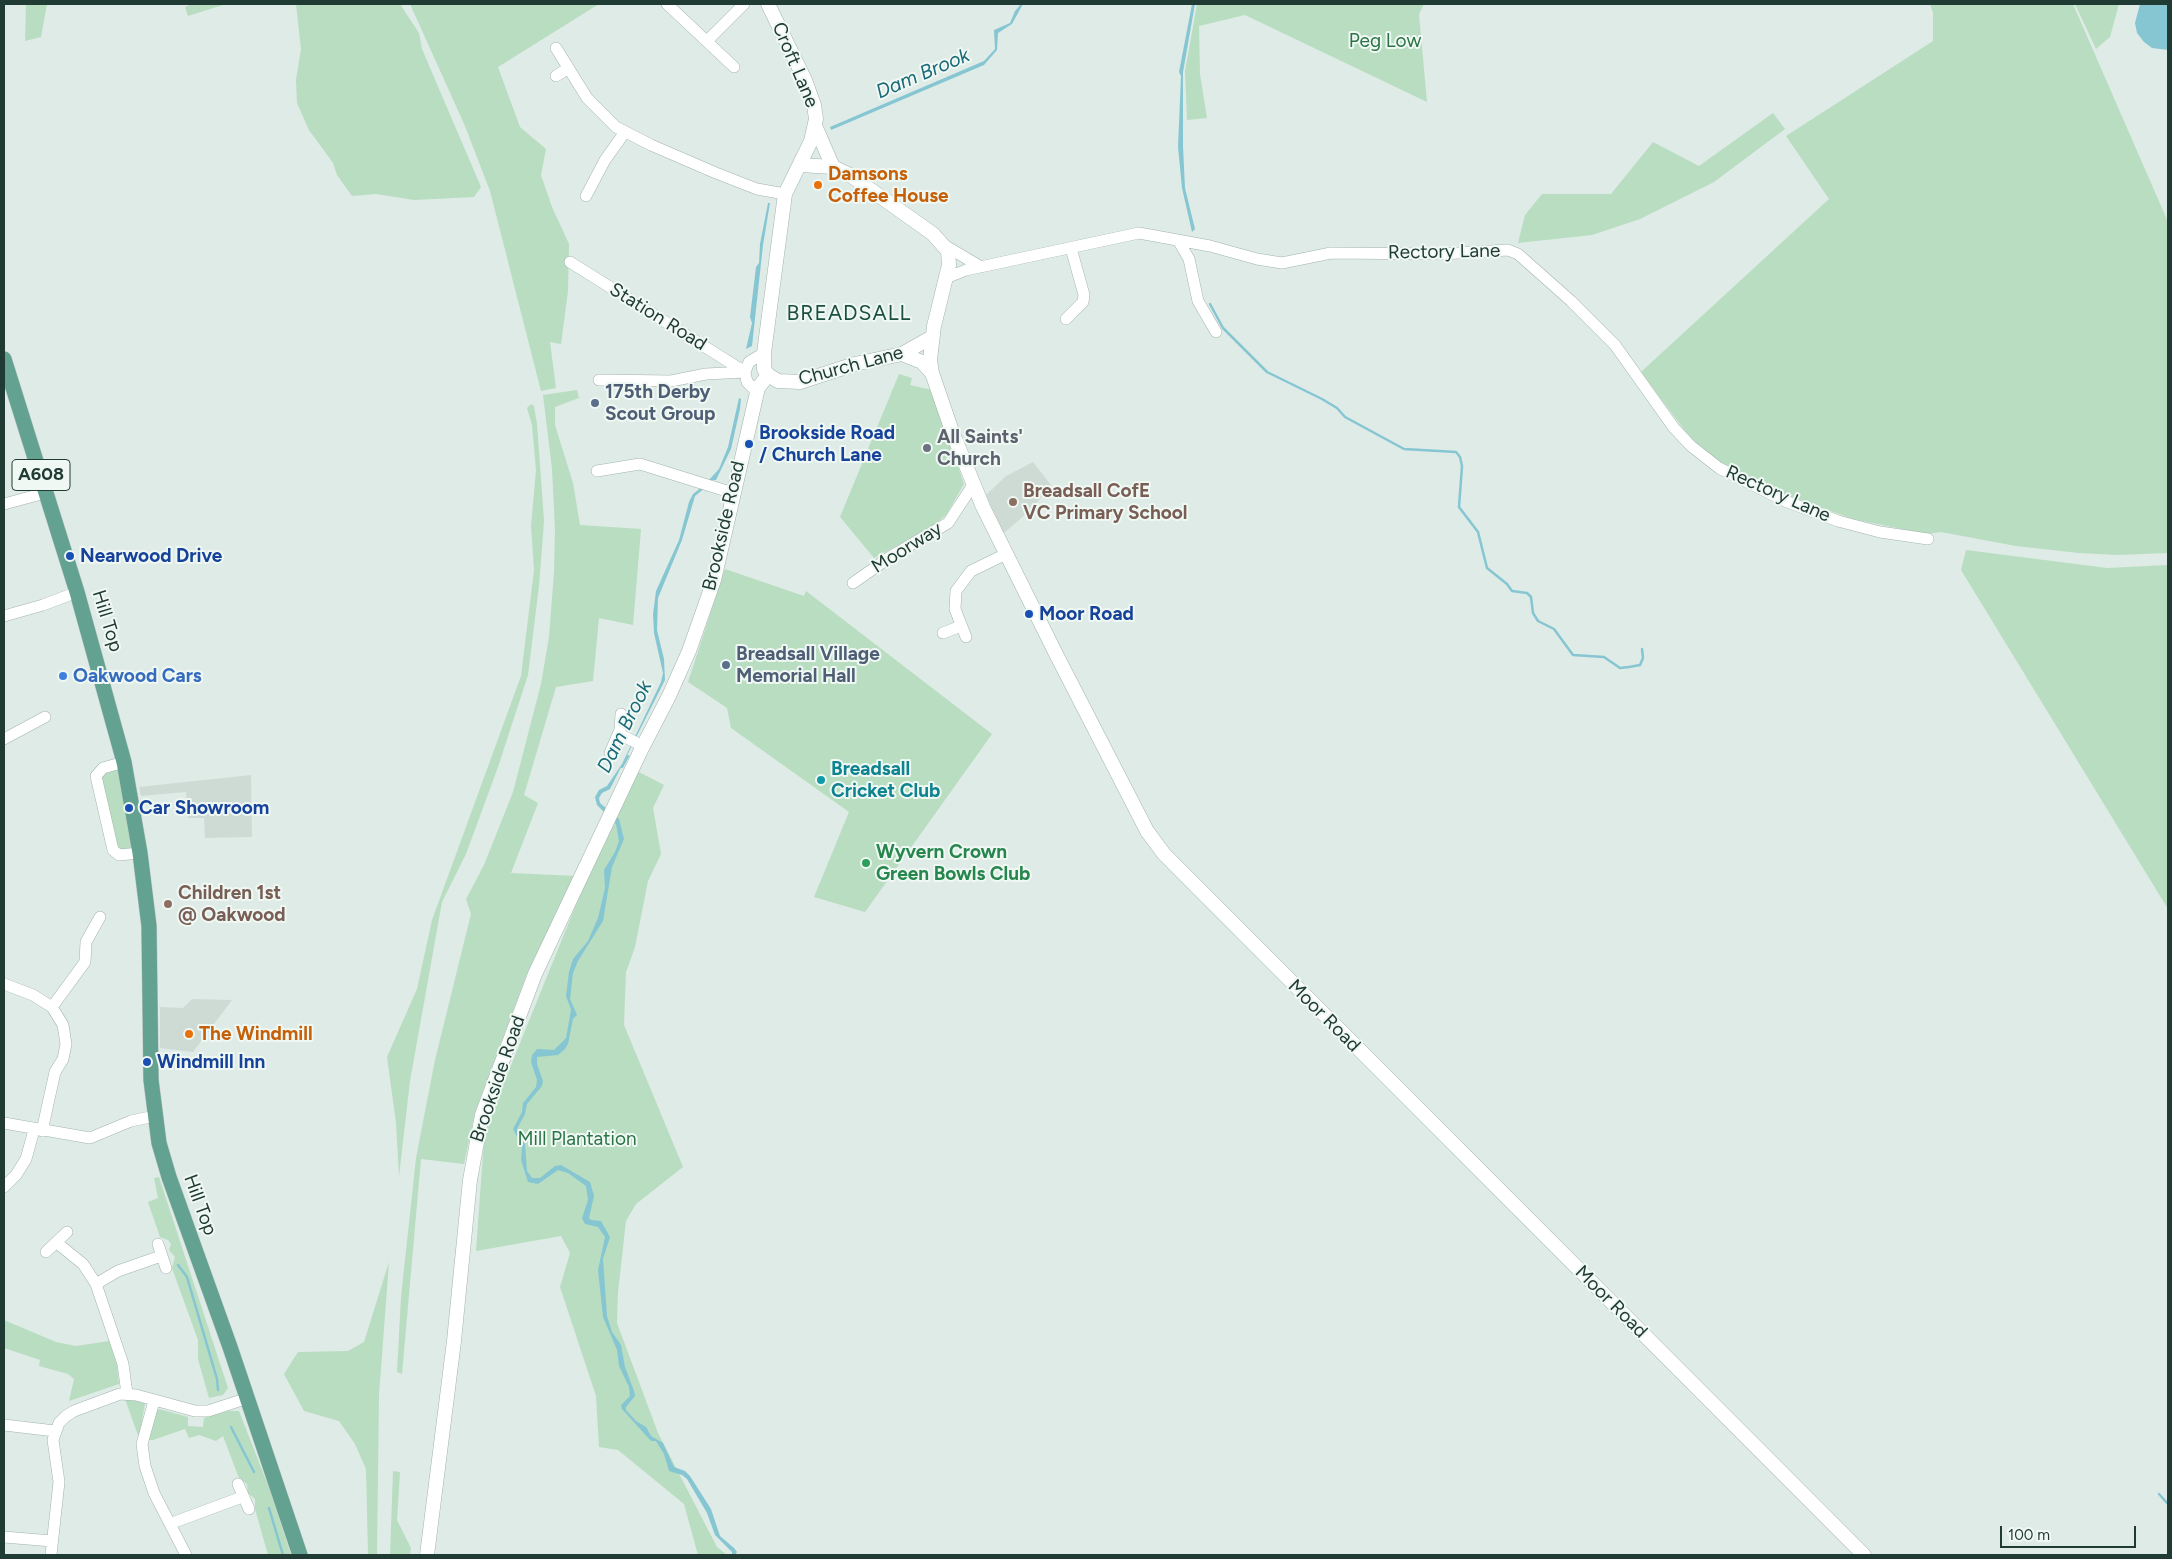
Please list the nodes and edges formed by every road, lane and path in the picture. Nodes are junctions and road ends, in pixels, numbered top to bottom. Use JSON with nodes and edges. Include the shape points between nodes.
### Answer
{"nodes":[{"id":1,"x":667,"y":4,"type":"edge"},
{"id":2,"x":744,"y":4,"type":"edge"},
{"id":3,"x":768,"y":4,"type":"edge"},
{"id":4,"x":707,"y":41,"type":"junction"},
{"id":5,"x":556,"y":48,"type":"dead end"},
{"id":6,"x":734,"y":67,"type":"dead end"},
{"id":7,"x":567,"y":69,"type":"junction"},
{"id":8,"x":556,"y":76,"type":"dead end"},
{"id":9,"x":816,"y":128,"type":"junction"},
{"id":10,"x":625,"y":132,"type":"junction"},
{"id":11,"x":802,"y":160,"type":"junction"},
{"id":12,"x":833,"y":167,"type":"junction"},
{"id":13,"x":586,"y":168,"type":"dead end"},
{"id":14,"x":597,"y":174,"type":"junction"},
{"id":15,"x":785,"y":194,"type":"junction"},
{"id":16,"x":586,"y":196,"type":"dead end"},
{"id":17,"x":1178,"y":240,"type":"junction"},
{"id":18,"x":944,"y":245,"type":"junction"},
{"id":19,"x":1206,"y":245,"type":"junction"},
{"id":20,"x":1071,"y":248,"type":"junction"},
{"id":21,"x":570,"y":262,"type":"dead end"},
{"id":22,"x":980,"y":267,"type":"junction"},
{"id":23,"x":1191,"y":269,"type":"junction"},
{"id":24,"x":946,"y":278,"type":"junction"},
{"id":25,"x":1066,"y":319,"type":"dead end"},
{"id":26,"x":1216,"y":332,"type":"dead end"},
{"id":27,"x":932,"y":337,"type":"junction"},
{"id":28,"x":764,"y":353,"type":"junction"},
{"id":29,"x":902,"y":354,"type":"junction"},
{"id":30,"x":4,"y":359,"type":"edge"},
{"id":31,"x":746,"y":372,"type":"junction"},
{"id":32,"x":932,"y":373,"type":"junction"},
{"id":33,"x":768,"y":375,"type":"junction"},
{"id":34,"x":599,"y":380,"type":"dead end"},
{"id":35,"x":757,"y":392,"type":"junction"},
{"id":36,"x":597,"y":471,"type":"dead end"},
{"id":37,"x":973,"y":485,"type":"junction"},
{"id":38,"x":45,"y":493,"type":"junction"},
{"id":39,"x":733,"y":493,"type":"junction"},
{"id":40,"x":4,"y":504,"type":"edge"},
{"id":41,"x":1928,"y":539,"type":"dead end"},
{"id":42,"x":1006,"y":554,"type":"junction"},
{"id":43,"x":853,"y":583,"type":"dead end"},
{"id":44,"x":77,"y":592,"type":"junction"},
{"id":45,"x":4,"y":616,"type":"edge"},
{"id":46,"x":961,"y":626,"type":"junction"},
{"id":47,"x":943,"y":633,"type":"dead end"},
{"id":48,"x":966,"y":637,"type":"dead end"},
{"id":49,"x":620,"y":714,"type":"dead end"},
{"id":50,"x":45,"y":717,"type":"dead end"},
{"id":51,"x":4,"y":739,"type":"edge"},
{"id":52,"x":633,"y":740,"type":"junction"},
{"id":53,"x":610,"y":753,"type":"dead end"},
{"id":54,"x":124,"y":762,"type":"junction"},
{"id":55,"x":140,"y":853,"type":"junction"},
{"id":56,"x":100,"y":917,"type":"dead end"},
{"id":57,"x":4,"y":984,"type":"edge"},
{"id":58,"x":52,"y":1007,"type":"junction"},
{"id":59,"x":154,"y":1116,"type":"junction"},
{"id":60,"x":4,"y":1123,"type":"edge"},
{"id":61,"x":38,"y":1130,"type":"junction"},
{"id":62,"x":4,"y":1187,"type":"edge"},
{"id":63,"x":67,"y":1232,"type":"dead end"},
{"id":64,"x":57,"y":1243,"type":"junction"},
{"id":65,"x":158,"y":1244,"type":"dead end"},
{"id":66,"x":46,"y":1252,"type":"dead end"},
{"id":67,"x":161,"y":1256,"type":"junction"},
{"id":68,"x":166,"y":1268,"type":"dead end"},
{"id":69,"x":96,"y":1284,"type":"junction"},
{"id":70,"x":127,"y":1394,"type":"junction"},
{"id":71,"x":248,"y":1398,"type":"junction"},
{"id":72,"x":154,"y":1401,"type":"junction"},
{"id":73,"x":4,"y":1425,"type":"edge"},
{"id":74,"x":55,"y":1431,"type":"junction"},
{"id":75,"x":238,"y":1484,"type":"dead end"},
{"id":76,"x":242,"y":1496,"type":"junction"},
{"id":77,"x":249,"y":1509,"type":"dead end"},
{"id":78,"x":172,"y":1523,"type":"junction"},
{"id":79,"x":4,"y":1536,"type":"edge"},
{"id":80,"x":52,"y":1541,"type":"junction"},
{"id":81,"x":51,"y":1555,"type":"edge"},
{"id":82,"x":186,"y":1555,"type":"edge"},
{"id":83,"x":300,"y":1555,"type":"edge"},
{"id":84,"x":427,"y":1555,"type":"edge"},
{"id":85,"x":1864,"y":1555,"type":"edge"}],
"edges":[{"from":1,"to":4,"type":"street"},
{"from":2,"to":4,"type":"street"},
{"from":3,"to":9,"type":"street","name":"Croft Lane","via":[[811,95]]},
{"from":4,"to":6,"type":"street"},
{"from":5,"to":7,"type":"street"},
{"from":7,"to":8,"type":"street"},
{"from":7,"to":10,"type":"street","via":[[595,107]]},
{"from":9,"to":11,"type":"street","name":"Croft Lane"},
{"from":9,"to":12,"type":"street"},
{"from":10,"to":14,"type":"street"},
{"from":10,"to":15,"type":"street","via":[[757,189]]},
{"from":11,"to":12,"type":"street"},
{"from":11,"to":15,"type":"street"},
{"from":12,"to":18,"type":"street","via":[[850,175]]},
{"from":13,"to":14,"type":"street"},
{"from":14,"to":16,"type":"street"},
{"from":15,"to":28,"type":"street"},
{"from":17,"to":19,"type":"street","name":"Rectory Lane"},
{"from":17,"to":20,"type":"street","name":"Rectory Lane","via":[[1138,233]]},
{"from":17,"to":23,"type":"street"},
{"from":18,"to":22,"type":"street"},
{"from":18,"to":24,"type":"street","via":[[950,256]]},
{"from":19,"to":23,"type":"street","via":[[1195,257]]},
{"from":19,"to":41,"type":"street","name":"Rectory Lane","via":[[1282,263],[1331,253],[1442,254],[1508,250],[1518,254],[1615,345],[1674,428],[1719,468],[1785,501],[1838,521],[1880,532]]},
{"from":20,"to":22,"type":"street","name":"Rectory Lane"},
{"from":20,"to":25,"type":"street","via":[[1084,295],[1083,302]]},
{"from":21,"to":31,"type":"street","name":"Station Road"},
{"from":22,"to":24,"type":"street","name":"Rectory Lane"},
{"from":23,"to":26,"type":"street","via":[[1198,301]]},
{"from":24,"to":27,"type":"street","name":"Moor Road"},
{"from":27,"to":29,"type":"street","name":"Church Lane"},
{"from":27,"to":32,"type":"street","name":"Moor Road"},
{"from":28,"to":31,"type":"street","via":[[749,362]]},
{"from":28,"to":33,"type":"street","via":[[764,369]]},
{"from":29,"to":32,"type":"street","via":[[922,362]]},
{"from":29,"to":33,"type":"street","name":"Church Lane","via":[[855,364],[800,382],[778,381]]},
{"from":30,"to":38,"type":"main road","name":"Hill Top","number":"A608"},
{"from":31,"to":34,"type":"street","via":[[706,374],[671,381]]},
{"from":31,"to":35,"type":"street","name":"Station Road","via":[[747,382]]},
{"from":32,"to":37,"type":"street","name":"Moor Road"},
{"from":33,"to":35,"type":"street","name":"Brookside Road"},
{"from":35,"to":39,"type":"street","name":"Brookside Road"},
{"from":36,"to":39,"type":"street","via":[[640,464]]},
{"from":37,"to":42,"type":"street","name":"Moor Road"},
{"from":37,"to":43,"type":"street","name":"Moorway","via":[[948,523]]},
{"from":38,"to":40,"type":"street"},
{"from":38,"to":44,"type":"main road","name":"Hill Top","number":"A608"},
{"from":39,"to":52,"type":"street","name":"Brookside Road","via":[[718,564],[675,684]]},
{"from":42,"to":46,"type":"street","via":[[971,571],[956,591]]},
{"from":42,"to":85,"type":"street","name":"Moor Road","via":[[1102,746],[1148,832],[1164,854]]},
{"from":44,"to":45,"type":"street"},
{"from":44,"to":54,"type":"main road","name":"Hill Top","number":"A608"},
{"from":46,"to":47,"type":"street"},
{"from":46,"to":48,"type":"street"},
{"from":49,"to":52,"type":"street","name":"Brookside Road"},
{"from":50,"to":51,"type":"street"},
{"from":52,"to":53,"type":"street","name":"Brookside Road"},
{"from":52,"to":84,"type":"street","name":"Brookside Road","via":[[613,809],[535,974],[478,1130]]},
{"from":54,"to":55,"type":"main road","name":"Hill Top","number":"A608"},
{"from":54,"to":55,"type":"street","via":[[103,768],[96,776],[113,850],[119,855]]},
{"from":55,"to":59,"type":"main road","name":"Hill Top","number":"A608","via":[[150,943]]},
{"from":56,"to":58,"type":"street","via":[[86,942],[85,962]]},
{"from":57,"to":58,"type":"street","via":[[33,995]]},
{"from":58,"to":61,"type":"street","via":[[63,1025],[66,1044]]},
{"from":59,"to":61,"type":"street","via":[[131,1121],[90,1138]]},
{"from":59,"to":71,"type":"main road","name":"Hill Top","number":"A608","via":[[169,1177]]},
{"from":60,"to":61,"type":"street"},
{"from":61,"to":62,"type":"street","via":[[26,1159]]},
{"from":63,"to":64,"type":"street"},
{"from":64,"to":66,"type":"street"},
{"from":64,"to":69,"type":"street","via":[[83,1264]]},
{"from":65,"to":67,"type":"street"},
{"from":67,"to":68,"type":"street"},
{"from":67,"to":69,"type":"street","via":[[118,1271]]},
{"from":69,"to":70,"type":"street","via":[[122,1364]]},
{"from":70,"to":72,"type":"street"},
{"from":70,"to":74,"type":"street","via":[[74,1411],[59,1423]]},
{"from":71,"to":72,"type":"street","via":[[208,1411]]},
{"from":71,"to":83,"type":"main road","name":"Hill Top","number":"A608"},
{"from":72,"to":78,"type":"street","via":[[145,1428],[143,1456],[154,1493]]},
{"from":73,"to":74,"type":"street"},
{"from":74,"to":80,"type":"street","via":[[53,1440],[60,1482]]},
{"from":75,"to":76,"type":"street"},
{"from":76,"to":77,"type":"street"},
{"from":76,"to":78,"type":"street"},
{"from":78,"to":82,"type":"street"},
{"from":79,"to":80,"type":"street"},
{"from":80,"to":81,"type":"street"}]}
